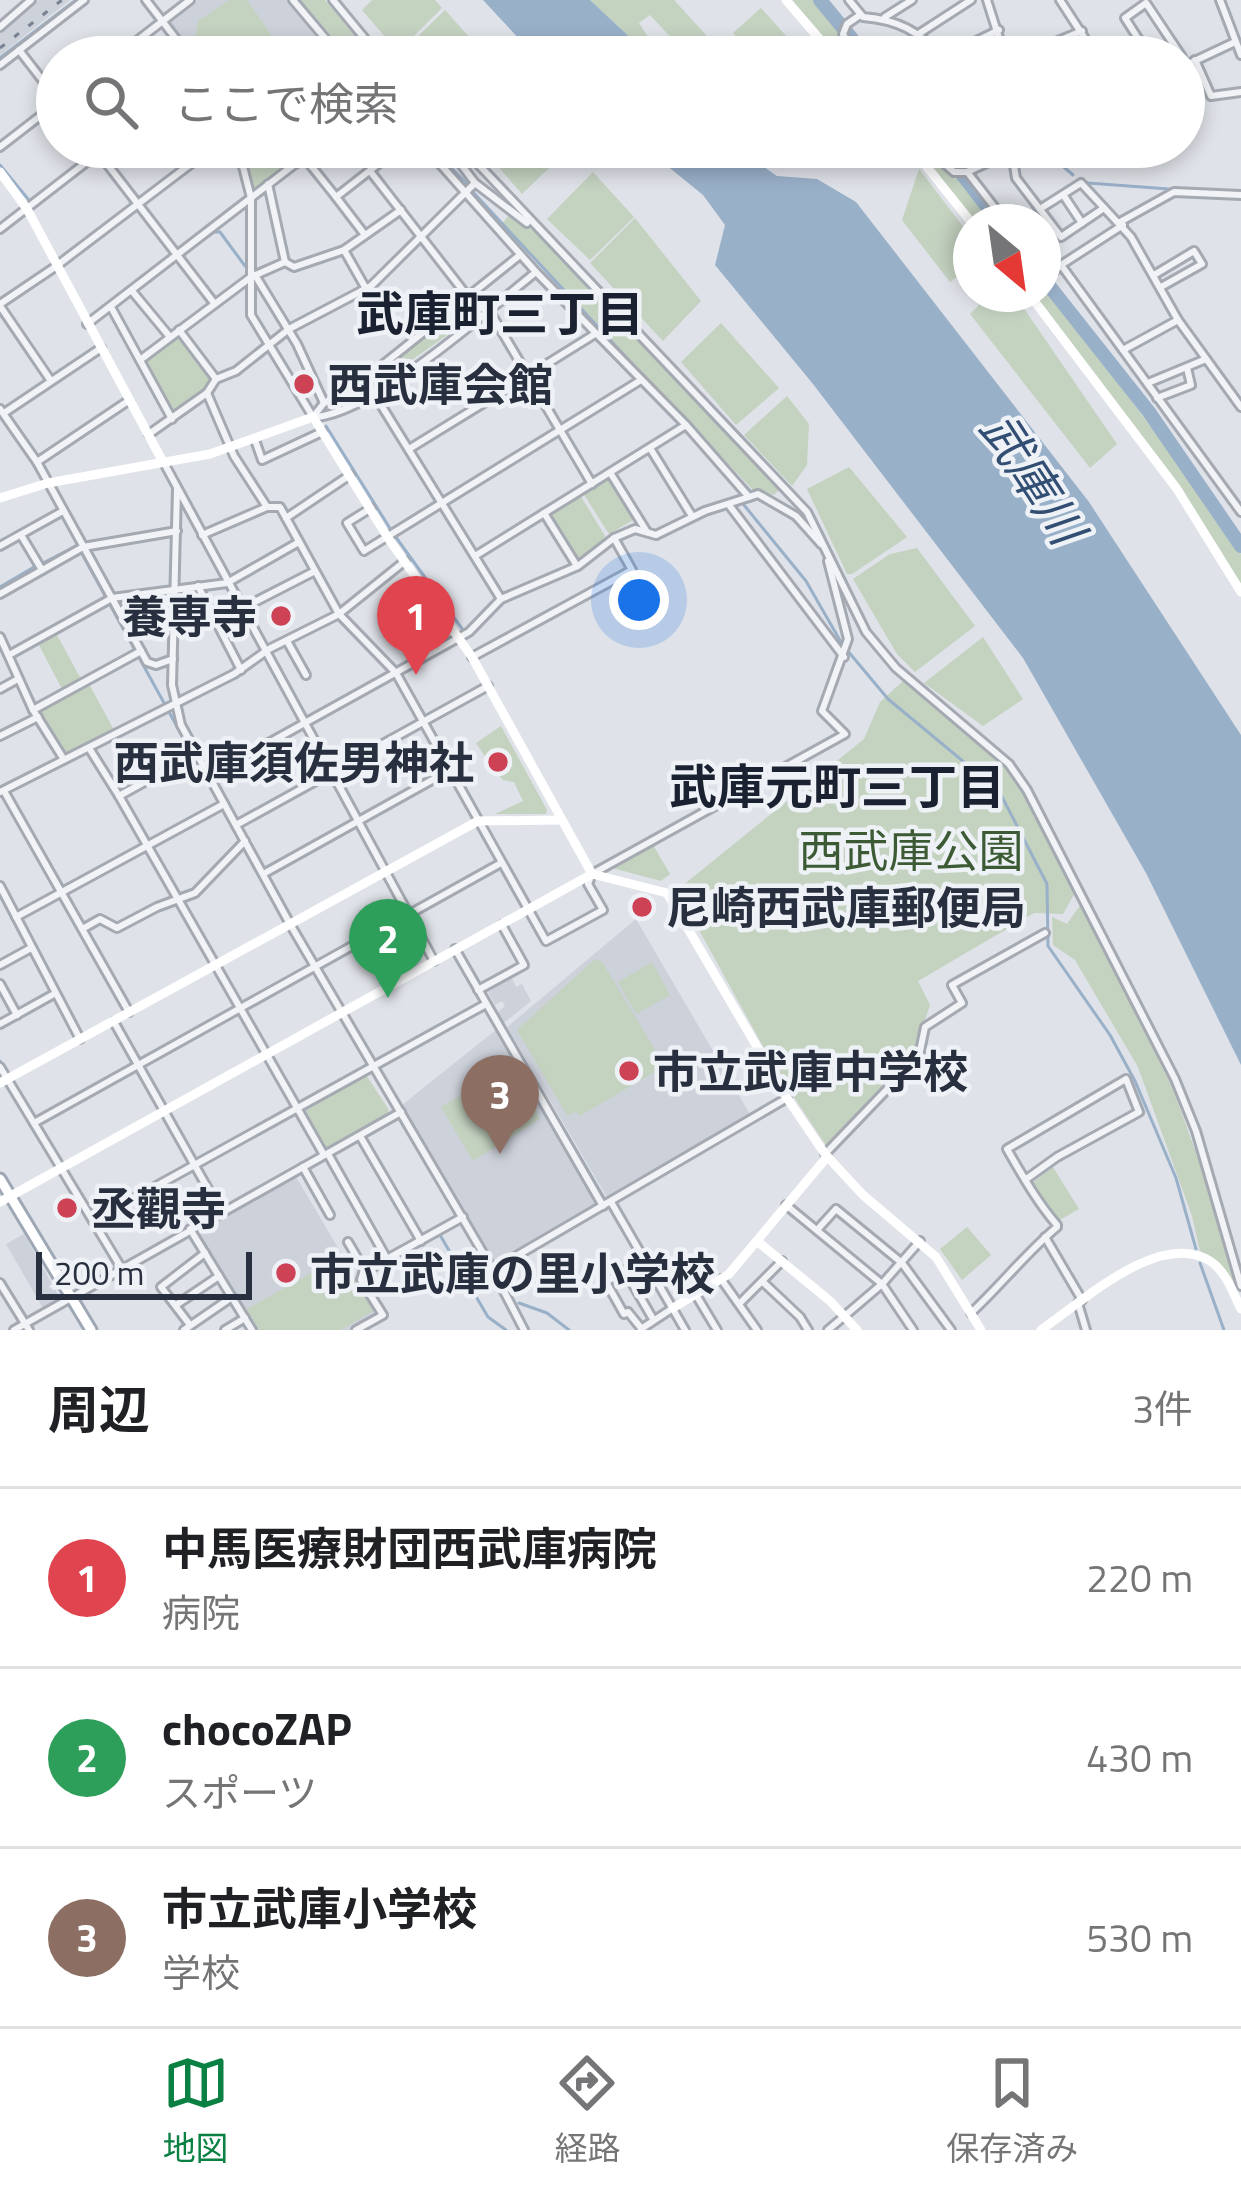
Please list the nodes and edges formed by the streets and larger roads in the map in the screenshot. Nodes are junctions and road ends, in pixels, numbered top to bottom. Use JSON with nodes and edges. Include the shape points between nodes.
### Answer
{"nodes":[{"id":1,"x":31,"y":0,"type":"edge"},
{"id":2,"x":84,"y":0,"type":"edge"},
{"id":3,"x":146,"y":0,"type":"edge"},
{"id":4,"x":190,"y":0,"type":"edge"},
{"id":5,"x":293,"y":0,"type":"edge"},
{"id":6,"x":333,"y":0,"type":"edge"},
{"id":7,"x":786,"y":0,"type":"edge"},
{"id":8,"x":851,"y":0,"type":"edge"},
{"id":9,"x":912,"y":0,"type":"edge"},
{"id":10,"x":971,"y":0,"type":"edge"},
{"id":11,"x":987,"y":0,"type":"edge"},
{"id":12,"x":1060,"y":0,"type":"edge"},
{"id":13,"x":1220,"y":0,"type":"edge"},
{"id":14,"x":1241,"y":13,"type":"edge"},
{"id":15,"x":860,"y":15,"type":"junction"},
{"id":16,"x":882,"y":19,"type":"junction"},
{"id":17,"x":1228,"y":20,"type":"junction"},
{"id":18,"x":162,"y":21,"type":"junction"},
{"id":19,"x":0,"y":27,"type":"edge"},
{"id":20,"x":999,"y":30,"type":"junction"},
{"id":21,"x":1082,"y":32,"type":"junction"},
{"id":22,"x":920,"y":33,"type":"junction"},
{"id":23,"x":37,"y":36,"type":"edge"},
{"id":24,"x":143,"y":36,"type":"edge"},
{"id":25,"x":174,"y":36,"type":"edge"},
{"id":26,"x":323,"y":36,"type":"edge"},
{"id":27,"x":363,"y":36,"type":"edge"},
{"id":28,"x":817,"y":36,"type":"edge"},
{"id":29,"x":847,"y":36,"type":"edge"},
{"id":30,"x":923,"y":36,"type":"edge"},
{"id":31,"x":987,"y":36,"type":"edge"},
{"id":32,"x":1000,"y":36,"type":"edge"},
{"id":33,"x":1072,"y":36,"type":"edge"},
{"id":34,"x":1084,"y":36,"type":"edge"},
{"id":35,"x":1137,"y":36,"type":"edge"},
{"id":36,"x":1169,"y":36,"type":"edge"},
{"id":37,"x":36,"y":37,"type":"edge"},
{"id":38,"x":1236,"y":41,"type":"junction"},
{"id":39,"x":19,"y":50,"type":"junction"},
{"id":40,"x":1205,"y":54,"type":"edge"},
{"id":41,"x":1241,"y":55,"type":"edge"},
{"id":42,"x":0,"y":65,"type":"edge"},
{"id":43,"x":36,"y":73,"type":"edge"},
{"id":44,"x":1205,"y":87,"type":"edge"},
{"id":45,"x":1241,"y":92,"type":"edge"},
{"id":46,"x":36,"y":118,"type":"edge"},
{"id":47,"x":0,"y":147,"type":"edge"},
{"id":48,"x":76,"y":168,"type":"edge"},
{"id":49,"x":112,"y":168,"type":"edge"},
{"id":50,"x":185,"y":168,"type":"edge"},
{"id":51,"x":243,"y":168,"type":"edge"},
{"id":52,"x":290,"y":168,"type":"edge"},
{"id":53,"x":309,"y":168,"type":"edge"},
{"id":54,"x":374,"y":168,"type":"edge"},
{"id":55,"x":444,"y":168,"type":"edge"},
{"id":56,"x":464,"y":168,"type":"edge"},
{"id":57,"x":481,"y":168,"type":"edge"},
{"id":58,"x":927,"y":168,"type":"edge"},
{"id":59,"x":957,"y":168,"type":"edge"},
{"id":60,"x":972,"y":168,"type":"edge"},
{"id":61,"x":1016,"y":168,"type":"edge"},
{"id":62,"x":370,"y":171,"type":"junction"},
{"id":63,"x":0,"y":172,"type":"edge"},
{"id":64,"x":963,"y":172,"type":"junction"},
{"id":65,"x":475,"y":183,"type":"junction"},
{"id":66,"x":268,"y":184,"type":"junction"},
{"id":67,"x":466,"y":192,"type":"junction"},
{"id":68,"x":1064,"y":195,"type":"junction"},
{"id":69,"x":1241,"y":195,"type":"edge"},
{"id":70,"x":336,"y":197,"type":"junction"},
{"id":71,"x":251,"y":198,"type":"junction"},
{"id":72,"x":137,"y":204,"type":"junction"},
{"id":73,"x":956,"y":204,"type":"edge"},
{"id":74,"x":991,"y":204,"type":"edge"},
{"id":75,"x":1036,"y":204,"type":"edge"},
{"id":76,"x":1049,"y":204,"type":"edge"},
{"id":77,"x":1106,"y":208,"type":"junction"},
{"id":78,"x":27,"y":209,"type":"junction"},
{"id":79,"x":400,"y":210,"type":"junction"},
{"id":80,"x":1082,"y":223,"type":"junction"},
{"id":81,"x":1121,"y":224,"type":"junction"},
{"id":82,"x":0,"y":230,"type":"edge"},
{"id":83,"x":539,"y":230,"type":"junction"},
{"id":84,"x":364,"y":235,"type":"junction"},
{"id":85,"x":1061,"y":237,"type":"edge"},
{"id":86,"x":422,"y":239,"type":"junction"},
{"id":87,"x":344,"y":250,"type":"junction"},
{"id":88,"x":176,"y":254,"type":"junction"},
{"id":89,"x":520,"y":255,"type":"junction"},
{"id":90,"x":285,"y":262,"type":"junction"},
{"id":91,"x":1061,"y":264,"type":"edge"},
{"id":92,"x":1061,"y":266,"type":"edge"},
{"id":93,"x":55,"y":267,"type":"junction"},
{"id":94,"x":536,"y":272,"type":"junction"},
{"id":95,"x":1154,"y":274,"type":"junction"},
{"id":96,"x":253,"y":276,"type":"junction"},
{"id":97,"x":365,"y":287,"type":"junction"},
{"id":98,"x":1161,"y":287,"type":"junction"},
{"id":99,"x":132,"y":290,"type":"junction"},
{"id":100,"x":468,"y":297,"type":"junction"},
{"id":101,"x":214,"y":303,"type":"junction"},
{"id":102,"x":0,"y":305,"type":"edge"},
{"id":103,"x":111,"y":307,"type":"junction"},
{"id":104,"x":487,"y":310,"type":"junction"},
{"id":105,"x":1043,"y":312,"type":"edge"},
{"id":106,"x":1178,"y":320,"type":"junction"},
{"id":107,"x":88,"y":324,"type":"junction"},
{"id":108,"x":289,"y":328,"type":"junction"},
{"id":109,"x":179,"y":331,"type":"junction"},
{"id":110,"x":595,"y":334,"type":"junction"},
{"id":111,"x":170,"y":337,"type":"junction"},
{"id":112,"x":266,"y":345,"type":"junction"},
{"id":113,"x":100,"y":348,"type":"junction"},
{"id":114,"x":1122,"y":350,"type":"junction"},
{"id":115,"x":1206,"y":359,"type":"junction"},
{"id":116,"x":140,"y":360,"type":"junction"},
{"id":117,"x":1186,"y":368,"type":"junction"},
{"id":118,"x":528,"y":376,"type":"junction"},
{"id":119,"x":216,"y":379,"type":"junction"},
{"id":120,"x":365,"y":379,"type":"junction"},
{"id":121,"x":641,"y":380,"type":"junction"},
{"id":122,"x":51,"y":381,"type":"junction"},
{"id":123,"x":1147,"y":383,"type":"junction"},
{"id":124,"x":207,"y":393,"type":"junction"},
{"id":125,"x":374,"y":393,"type":"junction"},
{"id":126,"x":1157,"y":398,"type":"junction"},
{"id":127,"x":128,"y":401,"type":"junction"},
{"id":128,"x":324,"y":403,"type":"junction"},
{"id":129,"x":1241,"y":407,"type":"edge"},
{"id":130,"x":1,"y":413,"type":"edge"},
{"id":131,"x":313,"y":417,"type":"junction"},
{"id":132,"x":172,"y":419,"type":"junction"},
{"id":133,"x":686,"y":425,"type":"junction"},
{"id":134,"x":560,"y":431,"type":"junction"},
{"id":135,"x":322,"y":432,"type":"junction"},
{"id":136,"x":148,"y":435,"type":"junction"},
{"id":137,"x":254,"y":440,"type":"junction"},
{"id":138,"x":230,"y":448,"type":"junction"},
{"id":139,"x":650,"y":448,"type":"junction"},
{"id":140,"x":409,"y":449,"type":"junction"},
{"id":141,"x":37,"y":462,"type":"junction"},
{"id":142,"x":163,"y":462,"type":"junction"},
{"id":143,"x":610,"y":474,"type":"junction"},
{"id":144,"x":350,"y":476,"type":"junction"},
{"id":145,"x":48,"y":483,"type":"junction"},
{"id":146,"x":592,"y":484,"type":"junction"},
{"id":147,"x":177,"y":489,"type":"junction"},
{"id":148,"x":749,"y":497,"type":"junction"},
{"id":149,"x":0,"y":498,"type":"edge"},
{"id":150,"x":1238,"y":500,"type":"edge"},
{"id":151,"x":442,"y":504,"type":"junction"},
{"id":152,"x":729,"y":505,"type":"junction"},
{"id":153,"x":267,"y":507,"type":"junction"},
{"id":154,"x":370,"y":508,"type":"junction"},
{"id":155,"x":63,"y":511,"type":"junction"},
{"id":156,"x":1241,"y":512,"type":"edge"},
{"id":157,"x":544,"y":513,"type":"junction"},
{"id":158,"x":693,"y":517,"type":"junction"},
{"id":159,"x":286,"y":518,"type":"junction"},
{"id":160,"x":177,"y":531,"type":"junction"},
{"id":161,"x":21,"y":535,"type":"junction"},
{"id":162,"x":202,"y":535,"type":"junction"},
{"id":163,"x":649,"y":535,"type":"junction"},
{"id":164,"x":388,"y":538,"type":"junction"},
{"id":165,"x":614,"y":538,"type":"junction"},
{"id":166,"x":299,"y":542,"type":"junction"},
{"id":167,"x":0,"y":546,"type":"edge"},
{"id":168,"x":83,"y":547,"type":"junction"},
{"id":169,"x":825,"y":547,"type":"junction"},
{"id":170,"x":475,"y":556,"type":"junction"},
{"id":171,"x":405,"y":561,"type":"junction"},
{"id":172,"x":578,"y":566,"type":"junction"},
{"id":173,"x":42,"y":570,"type":"junction"},
{"id":174,"x":316,"y":572,"type":"junction"},
{"id":175,"x":227,"y":583,"type":"junction"},
{"id":176,"x":198,"y":586,"type":"junction"},
{"id":177,"x":177,"y":588,"type":"junction"},
{"id":178,"x":1241,"y":592,"type":"edge"},
{"id":179,"x":0,"y":594,"type":"edge"},
{"id":180,"x":501,"y":599,"type":"junction"},
{"id":181,"x":109,"y":600,"type":"junction"},
{"id":182,"x":241,"y":609,"type":"junction"},
{"id":183,"x":339,"y":614,"type":"junction"},
{"id":184,"x":459,"y":637,"type":"junction"},
{"id":185,"x":286,"y":641,"type":"junction"},
{"id":186,"x":1,"y":642,"type":"edge"},
{"id":187,"x":138,"y":652,"type":"junction"},
{"id":188,"x":265,"y":654,"type":"junction"},
{"id":189,"x":9,"y":656,"type":"junction"},
{"id":190,"x":472,"y":657,"type":"junction"},
{"id":191,"x":844,"y":657,"type":"junction"},
{"id":192,"x":173,"y":659,"type":"junction"},
{"id":193,"x":241,"y":670,"type":"junction"},
{"id":194,"x":396,"y":673,"type":"junction"},
{"id":195,"x":306,"y":675,"type":"dead end"},
{"id":196,"x":19,"y":678,"type":"junction"},
{"id":197,"x":488,"y":686,"type":"junction"},
{"id":198,"x":0,"y":689,"type":"edge"},
{"id":199,"x":175,"y":702,"type":"junction"},
{"id":200,"x":36,"y":714,"type":"junction"},
{"id":201,"x":423,"y":722,"type":"junction"},
{"id":202,"x":304,"y":724,"type":"junction"},
{"id":203,"x":0,"y":736,"type":"edge"},
{"id":204,"x":89,"y":748,"type":"junction"},
{"id":205,"x":197,"y":753,"type":"junction"},
{"id":206,"x":63,"y":758,"type":"junction"},
{"id":207,"x":450,"y":770,"type":"junction"},
{"id":208,"x":331,"y":773,"type":"junction"},
{"id":209,"x":209,"y":776,"type":"junction"},
{"id":210,"x":2,"y":792,"type":"edge"},
{"id":211,"x":119,"y":796,"type":"junction"},
{"id":212,"x":224,"y":804,"type":"junction"},
{"id":213,"x":478,"y":820,"type":"junction"},
{"id":214,"x":562,"y":820,"type":"junction"},
{"id":215,"x":357,"y":821,"type":"junction"},
{"id":216,"x":236,"y":825,"type":"junction"},
{"id":217,"x":245,"y":841,"type":"junction"},
{"id":218,"x":148,"y":846,"type":"junction"},
{"id":219,"x":501,"y":863,"type":"junction"},
{"id":220,"x":384,"y":871,"type":"junction"},
{"id":221,"x":264,"y":874,"type":"junction"},
{"id":222,"x":592,"y":874,"type":"junction"},
{"id":223,"x":0,"y":886,"type":"edge"},
{"id":224,"x":64,"y":893,"type":"junction"},
{"id":225,"x":667,"y":893,"type":"junction"},
{"id":226,"x":178,"y":901,"type":"junction"},
{"id":227,"x":4,"y":904,"type":"edge"},
{"id":228,"x":707,"y":908,"type":"dead end"},
{"id":229,"x":528,"y":909,"type":"junction"},
{"id":230,"x":409,"y":915,"type":"junction"},
{"id":231,"x":16,"y":917,"type":"junction"},
{"id":232,"x":290,"y":924,"type":"junction"},
{"id":233,"x":501,"y":924,"type":"junction"},
{"id":234,"x":84,"y":928,"type":"junction"},
{"id":235,"x":1046,"y":934,"type":"dead end"},
{"id":236,"x":31,"y":948,"type":"junction"},
{"id":237,"x":455,"y":950,"type":"junction"},
{"id":238,"x":434,"y":961,"type":"junction"},
{"id":239,"x":0,"y":965,"type":"edge"},
{"id":240,"x":214,"y":965,"type":"junction"},
{"id":241,"x":314,"y":966,"type":"junction"},
{"id":242,"x":0,"y":984,"type":"edge"},
{"id":243,"x":478,"y":990,"type":"junction"},
{"id":244,"x":55,"y":993,"type":"junction"},
{"id":245,"x":486,"y":1004,"type":"junction"},
{"id":246,"x":240,"y":1006,"type":"junction"},
{"id":247,"x":129,"y":1012,"type":"junction"},
{"id":248,"x":341,"y":1013,"type":"junction"},
{"id":249,"x":17,"y":1015,"type":"junction"},
{"id":250,"x":113,"y":1021,"type":"junction"},
{"id":251,"x":0,"y":1024,"type":"edge"},
{"id":252,"x":80,"y":1039,"type":"junction"},
{"id":253,"x":266,"y":1054,"type":"junction"},
{"id":254,"x":138,"y":1064,"type":"junction"},
{"id":255,"x":371,"y":1066,"type":"junction"},
{"id":256,"x":0,"y":1067,"type":"edge"},
{"id":257,"x":4,"y":1081,"type":"edge"},
{"id":258,"x":787,"y":1098,"type":"junction"},
{"id":259,"x":296,"y":1108,"type":"junction"},
{"id":260,"x":163,"y":1111,"type":"junction"},
{"id":261,"x":401,"y":1112,"type":"junction"},
{"id":262,"x":34,"y":1123,"type":"junction"},
{"id":263,"x":359,"y":1136,"type":"junction"},
{"id":264,"x":326,"y":1154,"type":"junction"},
{"id":265,"x":826,"y":1156,"type":"junction"},
{"id":266,"x":194,"y":1166,"type":"junction"},
{"id":267,"x":303,"y":1167,"type":"junction"},
{"id":268,"x":61,"y":1168,"type":"junction"},
{"id":269,"x":0,"y":1178,"type":"edge"},
{"id":270,"x":1025,"y":1180,"type":"junction"},
{"id":271,"x":5,"y":1199,"type":"edge"},
{"id":272,"x":607,"y":1204,"type":"junction"},
{"id":273,"x":786,"y":1205,"type":"junction"},
{"id":274,"x":221,"y":1212,"type":"junction"},
{"id":275,"x":330,"y":1215,"type":"dead end"},
{"id":276,"x":463,"y":1217,"type":"junction"},
{"id":277,"x":93,"y":1221,"type":"junction"},
{"id":278,"x":190,"y":1229,"type":"junction"},
{"id":279,"x":817,"y":1230,"type":"junction"},
{"id":280,"x":1045,"y":1237,"type":"junction"},
{"id":281,"x":421,"y":1241,"type":"junction"},
{"id":282,"x":757,"y":1241,"type":"junction"},
{"id":283,"x":920,"y":1241,"type":"junction"},
{"id":284,"x":348,"y":1242,"type":"dead end"},
{"id":285,"x":205,"y":1253,"type":"junction"},
{"id":286,"x":387,"y":1258,"type":"junction"},
{"id":287,"x":644,"y":1259,"type":"junction"},
{"id":288,"x":782,"y":1261,"type":"junction"},
{"id":289,"x":902,"y":1263,"type":"junction"},
{"id":290,"x":122,"y":1269,"type":"junction"},
{"id":291,"x":493,"y":1270,"type":"junction"},
{"id":292,"x":625,"y":1270,"type":"junction"},
{"id":293,"x":365,"y":1271,"type":"junction"},
{"id":294,"x":219,"y":1276,"type":"junction"},
{"id":295,"x":722,"y":1279,"type":"junction"},
{"id":296,"x":0,"y":1283,"type":"edge"},
{"id":297,"x":764,"y":1283,"type":"junction"},
{"id":298,"x":882,"y":1284,"type":"junction"},
{"id":299,"x":1241,"y":1286,"type":"edge"},
{"id":300,"x":696,"y":1295,"type":"junction"},
{"id":301,"x":232,"y":1297,"type":"junction"},
{"id":302,"x":71,"y":1298,"type":"junction"},
{"id":303,"x":1080,"y":1302,"type":"junction"},
{"id":304,"x":740,"y":1303,"type":"junction"},
{"id":305,"x":176,"y":1305,"type":"junction"},
{"id":306,"x":673,"y":1308,"type":"junction"},
{"id":307,"x":1241,"y":1309,"type":"edge"},
{"id":308,"x":971,"y":1312,"type":"junction"},
{"id":309,"x":845,"y":1315,"type":"junction"},
{"id":310,"x":245,"y":1318,"type":"junction"},
{"id":311,"x":653,"y":1319,"type":"junction"},
{"id":312,"x":1056,"y":1326,"type":"edge"},
{"id":313,"x":27,"y":1327,"type":"edge"},
{"id":314,"x":187,"y":1327,"type":"edge"},
{"id":315,"x":641,"y":1329,"type":"edge"},
{"id":316,"x":14,"y":1330,"type":"edge"},
{"id":317,"x":92,"y":1330,"type":"edge"},
{"id":318,"x":225,"y":1330,"type":"edge"},
{"id":319,"x":252,"y":1330,"type":"edge"},
{"id":320,"x":356,"y":1330,"type":"edge"},
{"id":321,"x":524,"y":1330,"type":"edge"},
{"id":322,"x":685,"y":1330,"type":"edge"},
{"id":323,"x":717,"y":1330,"type":"edge"},
{"id":324,"x":757,"y":1330,"type":"edge"},
{"id":325,"x":808,"y":1330,"type":"edge"},
{"id":326,"x":828,"y":1330,"type":"edge"},
{"id":327,"x":857,"y":1330,"type":"edge"},
{"id":328,"x":913,"y":1330,"type":"edge"},
{"id":329,"x":951,"y":1330,"type":"edge"},
{"id":330,"x":981,"y":1330,"type":"edge"},
{"id":331,"x":1040,"y":1330,"type":"edge"},
{"id":332,"x":1086,"y":1330,"type":"edge"}],
"edges":[{"from":1,"to":19,"type":"street"},
{"from":2,"to":23,"type":"street"},
{"from":3,"to":18,"type":"street"},
{"from":4,"to":18,"type":"street"},
{"from":5,"to":26,"type":"street"},
{"from":6,"to":27,"type":"street"},
{"from":7,"to":28,"type":"street"},
{"from":8,"to":15,"type":"street"},
{"from":9,"to":16,"type":"street"},
{"from":10,"to":22,"type":"street"},
{"from":11,"to":20,"type":"street"},
{"from":12,"to":21,"type":"street"},
{"from":13,"to":17,"type":"street"},
{"from":14,"to":17,"type":"street"},
{"from":15,"to":16,"type":"street"},
{"from":15,"to":29,"type":"street","via":[[844,29]]},
{"from":16,"to":22,"type":"street"},
{"from":17,"to":38,"type":"street"},
{"from":18,"to":24,"type":"street"},
{"from":18,"to":25,"type":"street"},
{"from":20,"to":31,"type":"street"},
{"from":20,"to":32,"type":"street"},
{"from":21,"to":33,"type":"street"},
{"from":21,"to":34,"type":"street"},
{"from":22,"to":30,"type":"street"},
{"from":35,"to":36,"type":"street","via":[[1125,18],[1146,3]]},
{"from":37,"to":39,"type":"street"},
{"from":38,"to":40,"type":"street"},
{"from":38,"to":41,"type":"street"},
{"from":39,"to":42,"type":"street"},
{"from":39,"to":43,"type":"street"},
{"from":44,"to":45,"type":"street","via":[[1211,96]]},
{"from":46,"to":47,"type":"street"},
{"from":48,"to":78,"type":"street"},
{"from":49,"to":72,"type":"street"},
{"from":50,"to":72,"type":"street"},
{"from":51,"to":71,"type":"street"},
{"from":52,"to":66,"type":"street"},
{"from":53,"to":70,"type":"street"},
{"from":54,"to":62,"type":"street"},
{"from":55,"to":67,"type":"street"},
{"from":56,"to":65,"type":"street"},
{"from":57,"to":83,"type":"street"},
{"from":58,"to":73,"type":"street"},
{"from":59,"to":64,"type":"street"},
{"from":60,"to":64,"type":"street"},
{"from":61,"to":75,"type":"street"},
{"from":62,"to":70,"type":"street"},
{"from":62,"to":79,"type":"street"},
{"from":63,"to":78,"type":"street"},
{"from":64,"to":74,"type":"street"},
{"from":65,"to":67,"type":"street"},
{"from":65,"to":83,"type":"street"},
{"from":66,"to":71,"type":"street"},
{"from":66,"to":90,"type":"street"},
{"from":67,"to":86,"type":"street"},
{"from":67,"to":89,"type":"street"},
{"from":68,"to":76,"type":"street"},
{"from":68,"to":77,"type":"street","via":[[1081,183]]},
{"from":68,"to":80,"type":"street"},
{"from":69,"to":81,"type":"street","via":[[1174,192]]},
{"from":70,"to":84,"type":"street"},
{"from":71,"to":88,"type":"street"},
{"from":71,"to":96,"type":"street"},
{"from":72,"to":88,"type":"street"},
{"from":72,"to":93,"type":"street"},
{"from":77,"to":80,"type":"street"},
{"from":77,"to":81,"type":"street"},
{"from":78,"to":82,"type":"street"},
{"from":78,"to":93,"type":"street"},
{"from":79,"to":84,"type":"street"},
{"from":79,"to":86,"type":"street"},
{"from":80,"to":85,"type":"street"},
{"from":81,"to":91,"type":"street"},
{"from":81,"to":95,"type":"street"},
{"from":83,"to":169,"type":"street","via":[[807,512]]},
{"from":84,"to":87,"type":"street"},
{"from":86,"to":97,"type":"street"},
{"from":86,"to":100,"type":"street"},
{"from":87,"to":90,"type":"street","via":[[293,267]]},
{"from":87,"to":97,"type":"street"},
{"from":88,"to":99,"type":"street"},
{"from":88,"to":101,"type":"street"},
{"from":89,"to":94,"type":"street"},
{"from":89,"to":100,"type":"street"},
{"from":90,"to":96,"type":"street"},
{"from":92,"to":114,"type":"street"},
{"from":93,"to":102,"type":"street"},
{"from":93,"to":107,"type":"street"},
{"from":94,"to":104,"type":"street"},
{"from":94,"to":110,"type":"street"},
{"from":95,"to":98,"type":"street"},
{"from":95,"to":98,"type":"street","via":[[1194,251],[1202,264]]},
{"from":96,"to":101,"type":"street"},
{"from":96,"to":108,"type":"street"},
{"from":96,"to":112,"type":"street","via":[[251,315]]},
{"from":97,"to":108,"type":"street"},
{"from":98,"to":106,"type":"street"},
{"from":99,"to":103,"type":"street"},
{"from":99,"to":111,"type":"street"},
{"from":100,"to":104,"type":"street"},
{"from":100,"to":120,"type":"street"},
{"from":101,"to":109,"type":"street"},
{"from":102,"to":122,"type":"street"},
{"from":103,"to":107,"type":"street"},
{"from":103,"to":116,"type":"street"},
{"from":104,"to":118,"type":"street"},
{"from":104,"to":125,"type":"street"},
{"from":105,"to":178,"type":"street","via":[[1177,489]]},
{"from":106,"to":114,"type":"street"},
{"from":106,"to":115,"type":"street"},
{"from":107,"to":113,"type":"street"},
{"from":108,"to":112,"type":"street"},
{"from":108,"to":128,"type":"street"},
{"from":109,"to":111,"type":"street"},
{"from":109,"to":119,"type":"street"},
{"from":110,"to":118,"type":"street"},
{"from":110,"to":121,"type":"street"},
{"from":111,"to":116,"type":"street"},
{"from":112,"to":119,"type":"street"},
{"from":112,"to":131,"type":"street"},
{"from":113,"to":122,"type":"street"},
{"from":113,"to":127,"type":"street"},
{"from":114,"to":123,"type":"street"},
{"from":115,"to":117,"type":"street"},
{"from":115,"to":129,"type":"street"},
{"from":116,"to":132,"type":"street"},
{"from":117,"to":123,"type":"street"},
{"from":117,"to":126,"type":"street","via":[[1191,385]]},
{"from":118,"to":134,"type":"street"},
{"from":118,"to":140,"type":"street"},
{"from":119,"to":124,"type":"street"},
{"from":120,"to":125,"type":"street"},
{"from":120,"to":128,"type":"street"},
{"from":121,"to":133,"type":"street"},
{"from":121,"to":134,"type":"street"},
{"from":122,"to":130,"type":"street"},
{"from":123,"to":126,"type":"street"},
{"from":124,"to":132,"type":"street"},
{"from":124,"to":138,"type":"street"},
{"from":125,"to":131,"type":"street"},
{"from":125,"to":140,"type":"street"},
{"from":126,"to":150,"type":"street"},
{"from":127,"to":136,"type":"street"},
{"from":127,"to":141,"type":"street"},
{"from":128,"to":131,"type":"street"},
{"from":130,"to":141,"type":"street"},
{"from":131,"to":135,"type":"street"},
{"from":131,"to":137,"type":"street"},
{"from":132,"to":136,"type":"street"},
{"from":133,"to":139,"type":"street"},
{"from":133,"to":148,"type":"street"},
{"from":134,"to":146,"type":"street"},
{"from":134,"to":151,"type":"street"},
{"from":135,"to":137,"type":"street","via":[[262,460]]},
{"from":135,"to":144,"type":"street"},
{"from":136,"to":142,"type":"street"},
{"from":137,"to":138,"type":"street"},
{"from":138,"to":142,"type":"street"},
{"from":138,"to":153,"type":"street"},
{"from":139,"to":143,"type":"street"},
{"from":139,"to":158,"type":"street"},
{"from":140,"to":151,"type":"street"},
{"from":141,"to":145,"type":"street"},
{"from":142,"to":145,"type":"street"},
{"from":142,"to":147,"type":"street"},
{"from":143,"to":146,"type":"street"},
{"from":143,"to":163,"type":"street"},
{"from":144,"to":154,"type":"street"},
{"from":144,"to":159,"type":"street"},
{"from":145,"to":149,"type":"street"},
{"from":145,"to":155,"type":"street"},
{"from":146,"to":157,"type":"street"},
{"from":147,"to":160,"type":"street"},
{"from":147,"to":162,"type":"street"},
{"from":148,"to":152,"type":"street"},
{"from":148,"to":169,"type":"street","via":[[780,504]]},
{"from":150,"to":156,"type":"street"},
{"from":151,"to":164,"type":"street"},
{"from":151,"to":170,"type":"street"},
{"from":152,"to":158,"type":"street"},
{"from":152,"to":191,"type":"street"},
{"from":153,"to":159,"type":"street","via":[[280,507]]},
{"from":153,"to":162,"type":"street"},
{"from":154,"to":164,"type":"street"},
{"from":154,"to":164,"type":"street","via":[[347,523],[364,551]]},
{"from":155,"to":161,"type":"street"},
{"from":155,"to":168,"type":"street"},
{"from":157,"to":170,"type":"street"},
{"from":157,"to":172,"type":"street"},
{"from":158,"to":163,"type":"street"},
{"from":159,"to":166,"type":"street"},
{"from":160,"to":168,"type":"street"},
{"from":160,"to":177,"type":"street"},
{"from":161,"to":167,"type":"street"},
{"from":161,"to":173,"type":"street"},
{"from":162,"to":175,"type":"street"},
{"from":163,"to":165,"type":"street","via":[[635,529]]},
{"from":164,"to":171,"type":"street"},
{"from":165,"to":172,"type":"street"},
{"from":165,"to":190,"type":"street","via":[[632,570]]},
{"from":166,"to":174,"type":"street"},
{"from":166,"to":175,"type":"street"},
{"from":168,"to":173,"type":"street"},
{"from":168,"to":181,"type":"street"},
{"from":169,"to":191,"type":"street","via":[[848,633]]},
{"from":169,"to":299,"type":"street","via":[[866,632],[896,668],[1009,764],[1028,790],[1175,1079]]},
{"from":170,"to":180,"type":"street"},
{"from":171,"to":183,"type":"street"},
{"from":171,"to":184,"type":"street"},
{"from":172,"to":180,"type":"street"},
{"from":173,"to":179,"type":"street"},
{"from":174,"to":182,"type":"street"},
{"from":174,"to":183,"type":"street"},
{"from":175,"to":176,"type":"street"},
{"from":175,"to":182,"type":"street"},
{"from":176,"to":177,"type":"street"},
{"from":176,"to":193,"type":"street"},
{"from":177,"to":181,"type":"street"},
{"from":177,"to":192,"type":"street"},
{"from":180,"to":184,"type":"street"},
{"from":181,"to":187,"type":"street"},
{"from":181,"to":189,"type":"street"},
{"from":182,"to":188,"type":"street"},
{"from":183,"to":185,"type":"street"},
{"from":183,"to":194,"type":"street"},
{"from":184,"to":190,"type":"street"},
{"from":184,"to":194,"type":"street"},
{"from":185,"to":188,"type":"street"},
{"from":185,"to":195,"type":"street"},
{"from":186,"to":189,"type":"street"},
{"from":187,"to":192,"type":"street","via":[[152,665]]},
{"from":187,"to":200,"type":"street"},
{"from":188,"to":193,"type":"street"},
{"from":188,"to":202,"type":"street"},
{"from":189,"to":196,"type":"street"},
{"from":190,"to":197,"type":"street"},
{"from":191,"to":222,"type":"street","via":[[822,711],[845,734]]},
{"from":192,"to":199,"type":"street"},
{"from":193,"to":199,"type":"street"},
{"from":194,"to":201,"type":"street"},
{"from":194,"to":202,"type":"street"},
{"from":196,"to":198,"type":"street"},
{"from":196,"to":200,"type":"street"},
{"from":197,"to":201,"type":"street"},
{"from":197,"to":214,"type":"street"},
{"from":199,"to":204,"type":"street"},
{"from":199,"to":205,"type":"street"},
{"from":200,"to":203,"type":"street"},
{"from":200,"to":206,"type":"street"},
{"from":201,"to":207,"type":"street"},
{"from":201,"to":208,"type":"street"},
{"from":202,"to":208,"type":"street"},
{"from":202,"to":209,"type":"street"},
{"from":204,"to":206,"type":"street"},
{"from":204,"to":211,"type":"street"},
{"from":205,"to":209,"type":"street"},
{"from":205,"to":211,"type":"street"},
{"from":206,"to":210,"type":"street"},
{"from":207,"to":213,"type":"street"},
{"from":207,"to":215,"type":"street"},
{"from":208,"to":215,"type":"street"},
{"from":208,"to":216,"type":"street"},
{"from":209,"to":212,"type":"street"},
{"from":210,"to":224,"type":"street"},
{"from":211,"to":218,"type":"street"},
{"from":212,"to":216,"type":"street"},
{"from":212,"to":218,"type":"street"},
{"from":213,"to":214,"type":"street"},
{"from":213,"to":219,"type":"street"},
{"from":213,"to":220,"type":"street"},
{"from":214,"to":222,"type":"street"},
{"from":215,"to":220,"type":"street"},
{"from":215,"to":221,"type":"street"},
{"from":216,"to":217,"type":"street"},
{"from":217,"to":221,"type":"street"},
{"from":217,"to":226,"type":"street","via":[[210,881]]},
{"from":218,"to":224,"type":"street"},
{"from":218,"to":226,"type":"street"},
{"from":219,"to":229,"type":"street"},
{"from":219,"to":230,"type":"street"},
{"from":220,"to":230,"type":"street"},
{"from":220,"to":232,"type":"street"},
{"from":221,"to":232,"type":"street"},
{"from":222,"to":225,"type":"street"},
{"from":222,"to":229,"type":"street"},
{"from":222,"to":229,"type":"street","via":[[588,884],[603,910],[546,941]]},
{"from":223,"to":227,"type":"street"},
{"from":224,"to":231,"type":"street"},
{"from":224,"to":234,"type":"street"},
{"from":225,"to":228,"type":"street"},
{"from":225,"to":258,"type":"street"},
{"from":226,"to":234,"type":"street","via":[[117,928],[100,919]]},
{"from":226,"to":240,"type":"street"},
{"from":227,"to":231,"type":"street"},
{"from":229,"to":233,"type":"street"},
{"from":230,"to":238,"type":"street"},
{"from":230,"to":241,"type":"street"},
{"from":231,"to":236,"type":"street"},
{"from":232,"to":240,"type":"street"},
{"from":232,"to":241,"type":"street"},
{"from":233,"to":237,"type":"street"},
{"from":233,"to":243,"type":"street","via":[[524,965]]},
{"from":234,"to":247,"type":"street"},
{"from":235,"to":265,"type":"street","via":[[952,986],[962,1003],[925,1027],[919,1056]]},
{"from":236,"to":239,"type":"street"},
{"from":236,"to":244,"type":"street"},
{"from":237,"to":238,"type":"street"},
{"from":237,"to":243,"type":"street"},
{"from":238,"to":248,"type":"street"},
{"from":240,"to":246,"type":"street"},
{"from":240,"to":247,"type":"street"},
{"from":241,"to":246,"type":"street"},
{"from":241,"to":248,"type":"street"},
{"from":242,"to":249,"type":"street"},
{"from":243,"to":245,"type":"street"},
{"from":244,"to":249,"type":"street"},
{"from":244,"to":252,"type":"street"},
{"from":245,"to":255,"type":"street"},
{"from":245,"to":272,"type":"street"},
{"from":246,"to":253,"type":"street"},
{"from":246,"to":254,"type":"street"},
{"from":247,"to":250,"type":"street"},
{"from":248,"to":253,"type":"street"},
{"from":248,"to":255,"type":"street"},
{"from":249,"to":251,"type":"street"},
{"from":250,"to":252,"type":"street"},
{"from":250,"to":254,"type":"street"},
{"from":252,"to":257,"type":"street"},
{"from":253,"to":259,"type":"street"},
{"from":253,"to":260,"type":"street"},
{"from":254,"to":260,"type":"street"},
{"from":254,"to":262,"type":"street"},
{"from":255,"to":259,"type":"street"},
{"from":255,"to":261,"type":"street"},
{"from":256,"to":257,"type":"street"},
{"from":257,"to":262,"type":"street"},
{"from":258,"to":265,"type":"street"},
{"from":258,"to":272,"type":"street"},
{"from":259,"to":264,"type":"street"},
{"from":259,"to":266,"type":"street"},
{"from":260,"to":266,"type":"street"},
{"from":260,"to":268,"type":"street"},
{"from":261,"to":263,"type":"street"},
{"from":261,"to":276,"type":"street"},
{"from":262,"to":268,"type":"street"},
{"from":263,"to":264,"type":"street"},
{"from":263,"to":281,"type":"street"},
{"from":264,"to":267,"type":"street"},
{"from":264,"to":286,"type":"street"},
{"from":265,"to":273,"type":"street"},
{"from":265,"to":283,"type":"street"},
{"from":266,"to":274,"type":"street"},
{"from":266,"to":277,"type":"street"},
{"from":267,"to":274,"type":"street"},
{"from":267,"to":275,"type":"street"},
{"from":268,"to":271,"type":"street"},
{"from":268,"to":277,"type":"street"},
{"from":269,"to":271,"type":"street"},
{"from":270,"to":270,"type":"street","via":[[1139,1112],[1126,1079],[1007,1150]]},
{"from":270,"to":280,"type":"street","via":[[1057,1225]]},
{"from":271,"to":302,"type":"street"},
{"from":272,"to":287,"type":"street"},
{"from":272,"to":291,"type":"street"},
{"from":273,"to":279,"type":"street"},
{"from":273,"to":282,"type":"street"},
{"from":274,"to":278,"type":"street"},
{"from":276,"to":281,"type":"street"},
{"from":276,"to":291,"type":"street"},
{"from":277,"to":290,"type":"street"},
{"from":278,"to":285,"type":"street"},
{"from":278,"to":290,"type":"street"},
{"from":279,"to":289,"type":"street","via":[[836,1209]]},
{"from":279,"to":298,"type":"street"},
{"from":280,"to":303,"type":"street"},
{"from":280,"to":308,"type":"street"},
{"from":281,"to":286,"type":"street"},
{"from":282,"to":288,"type":"street"},
{"from":282,"to":295,"type":"street"},
{"from":283,"to":289,"type":"street"},
{"from":283,"to":308,"type":"street"},
{"from":284,"to":293,"type":"street"},
{"from":285,"to":294,"type":"street"},
{"from":285,"to":305,"type":"street","via":[[161,1287]]},
{"from":286,"to":293,"type":"street"},
{"from":287,"to":292,"type":"street"},
{"from":287,"to":306,"type":"street"},
{"from":288,"to":297,"type":"street"},
{"from":288,"to":309,"type":"street"},
{"from":289,"to":298,"type":"street"},
{"from":289,"to":329,"type":"street"},
{"from":290,"to":302,"type":"street"},
{"from":291,"to":321,"type":"street"},
{"from":292,"to":311,"type":"street"},
{"from":292,"to":315,"type":"street","via":[[606,1282]]},
{"from":293,"to":320,"type":"street","via":[[361,1280],[383,1315]]},
{"from":294,"to":301,"type":"street"},
{"from":294,"to":305,"type":"street"},
{"from":295,"to":300,"type":"street"},
{"from":295,"to":304,"type":"street"},
{"from":296,"to":313,"type":"street"},
{"from":297,"to":304,"type":"street"},
{"from":297,"to":325,"type":"street"},
{"from":298,"to":309,"type":"street"},
{"from":298,"to":328,"type":"street"},
{"from":300,"to":306,"type":"street"},
{"from":300,"to":323,"type":"street"},
{"from":301,"to":310,"type":"street"},
{"from":301,"to":314,"type":"street"},
{"from":302,"to":313,"type":"street"},
{"from":302,"to":317,"type":"street"},
{"from":303,"to":307,"type":"street","via":[[1139,1264],[1187,1252],[1216,1266]]},
{"from":303,"to":312,"type":"street"},
{"from":303,"to":332,"type":"street"},
{"from":304,"to":324,"type":"street"},
{"from":305,"to":314,"type":"street"},
{"from":306,"to":311,"type":"street"},
{"from":306,"to":322,"type":"street"},
{"from":308,"to":330,"type":"street"},
{"from":309,"to":326,"type":"street"},
{"from":309,"to":327,"type":"street"},
{"from":310,"to":318,"type":"street"},
{"from":310,"to":319,"type":"street"},
{"from":311,"to":315,"type":"street"},
{"from":312,"to":331,"type":"street"},
{"from":313,"to":316,"type":"street"}]}
